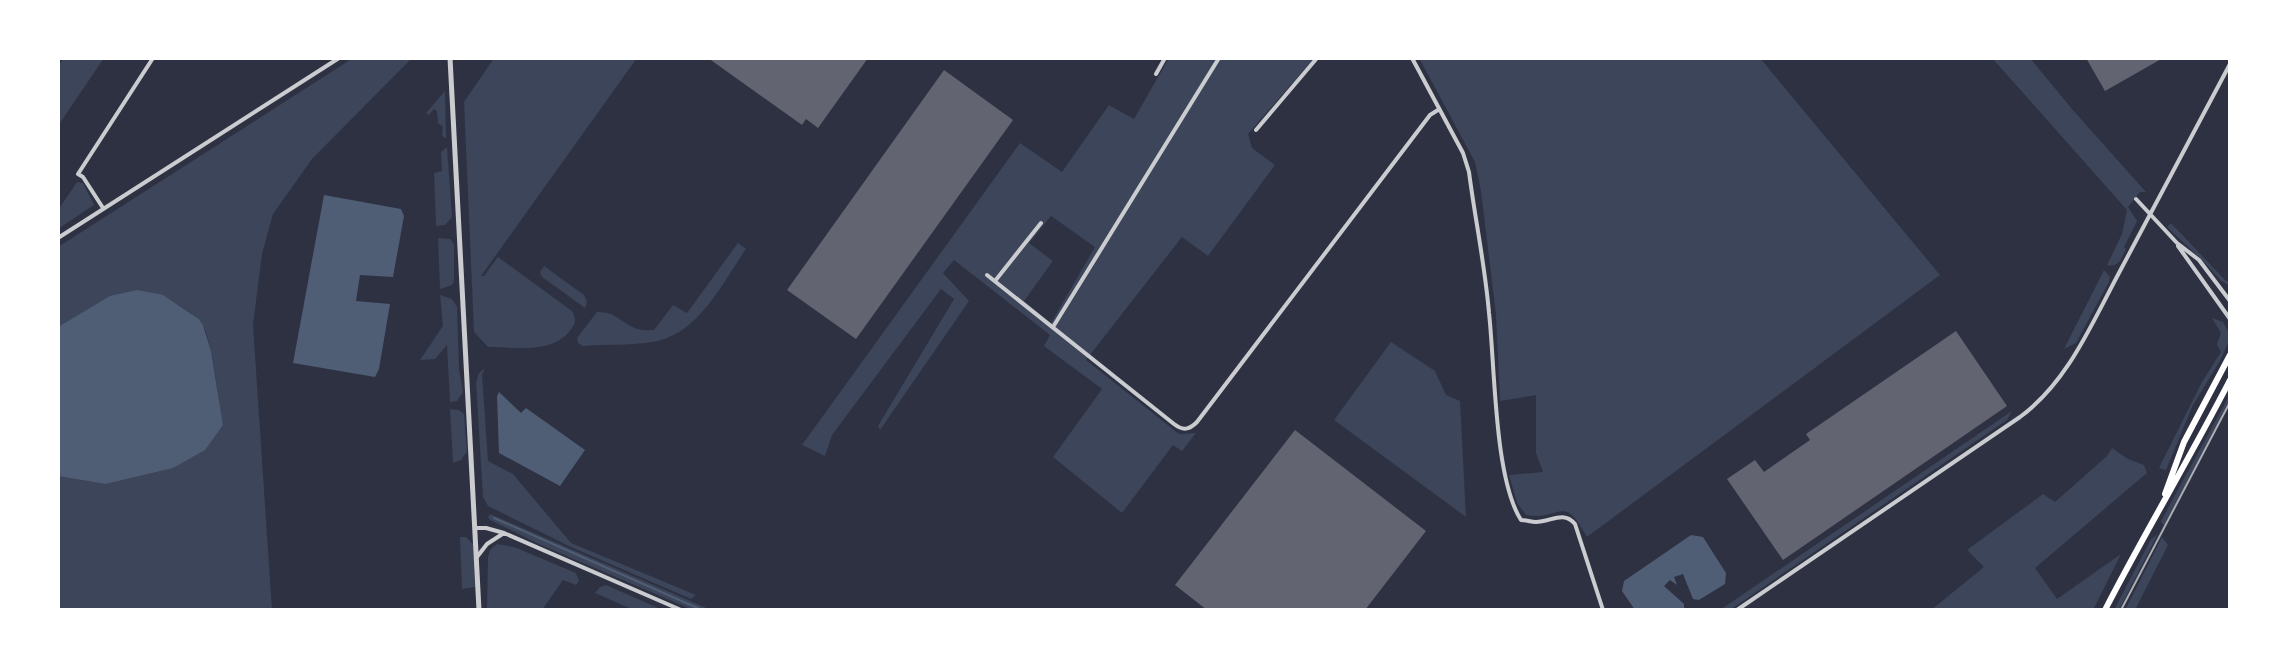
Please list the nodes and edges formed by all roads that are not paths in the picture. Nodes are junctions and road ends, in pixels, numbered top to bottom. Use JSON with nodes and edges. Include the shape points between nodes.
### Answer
{"nodes":[{"id":1,"x":153,"y":58,"type":"edge"},
{"id":2,"x":339,"y":58,"type":"edge"},
{"id":3,"x":450,"y":58,"type":"edge"},
{"id":4,"x":1165,"y":58,"type":"edge"},
{"id":5,"x":1219,"y":58,"type":"edge"},
{"id":6,"x":1317,"y":58,"type":"edge"},
{"id":7,"x":1412,"y":58,"type":"edge"},
{"id":8,"x":2230,"y":64,"type":"edge"},
{"id":9,"x":1156,"y":74,"type":"dead end"},
{"id":10,"x":1438,"y":110,"type":"junction"},
{"id":11,"x":1256,"y":130,"type":"dead end"},
{"id":12,"x":2136,"y":199,"type":"dead end"},
{"id":13,"x":103,"y":208,"type":"junction"},
{"id":14,"x":2150,"y":215,"type":"junction"},
{"id":15,"x":1041,"y":223,"type":"dead end"},
{"id":16,"x":58,"y":238,"type":"edge"},
{"id":17,"x":2177,"y":243,"type":"junction"},
{"id":18,"x":987,"y":275,"type":"dead end"},
{"id":19,"x":995,"y":281,"type":"junction"},
{"id":20,"x":2221,"y":288,"type":"junction"},
{"id":21,"x":2230,"y":291,"type":"edge"},
{"id":22,"x":2230,"y":301,"type":"edge"},
{"id":23,"x":2230,"y":319,"type":"edge"},
{"id":24,"x":1053,"y":327,"type":"junction"},
{"id":25,"x":2230,"y":355,"type":"edge"},
{"id":26,"x":2229,"y":383,"type":"edge"},
{"id":27,"x":2164,"y":497,"type":"junction"},
{"id":28,"x":476,"y":528,"type":"junction"},
{"id":29,"x":504,"y":533,"type":"junction"},
{"id":30,"x":477,"y":557,"type":"junction"},
{"id":31,"x":479,"y":610,"type":"edge"},
{"id":32,"x":681,"y":610,"type":"edge"},
{"id":33,"x":1603,"y":610,"type":"edge"},
{"id":34,"x":1737,"y":610,"type":"edge"},
{"id":35,"x":2105,"y":610,"type":"edge"}],
"edges":[{"from":1,"to":13,"type":"street","via":[[78,174]]},
{"from":2,"to":13,"type":"street"},
{"from":3,"to":28,"type":"street"},
{"from":4,"to":9,"type":"street"},
{"from":5,"to":24,"type":"street"},
{"from":6,"to":11,"type":"street"},
{"from":7,"to":10,"type":"street"},
{"from":8,"to":14,"type":"street"},
{"from":10,"to":24,"type":"street","via":[[1189,429],[1174,424]]},
{"from":10,"to":33,"type":"street","via":[[1469,172],[1513,507],[1521,520],[1569,517]]},
{"from":12,"to":14,"type":"street"},
{"from":13,"to":16,"type":"street"},
{"from":14,"to":17,"type":"street"},
{"from":14,"to":34,"type":"street","via":[[2047,394]]},
{"from":15,"to":19,"type":"street"},
{"from":17,"to":20,"type":"street"},
{"from":17,"to":23,"type":"street"},
{"from":18,"to":19,"type":"street"},
{"from":19,"to":24,"type":"street"},
{"from":20,"to":21,"type":"street"},
{"from":20,"to":22,"type":"street"},
{"from":25,"to":27,"type":"main road","via":[[2184,442]]},
{"from":26,"to":27,"type":"main road"},
{"from":27,"to":35,"type":"main road"},
{"from":28,"to":29,"type":"street"},
{"from":28,"to":30,"type":"street"},
{"from":29,"to":30,"type":"street"},
{"from":29,"to":32,"type":"street"},
{"from":30,"to":31,"type":"street"}]}
